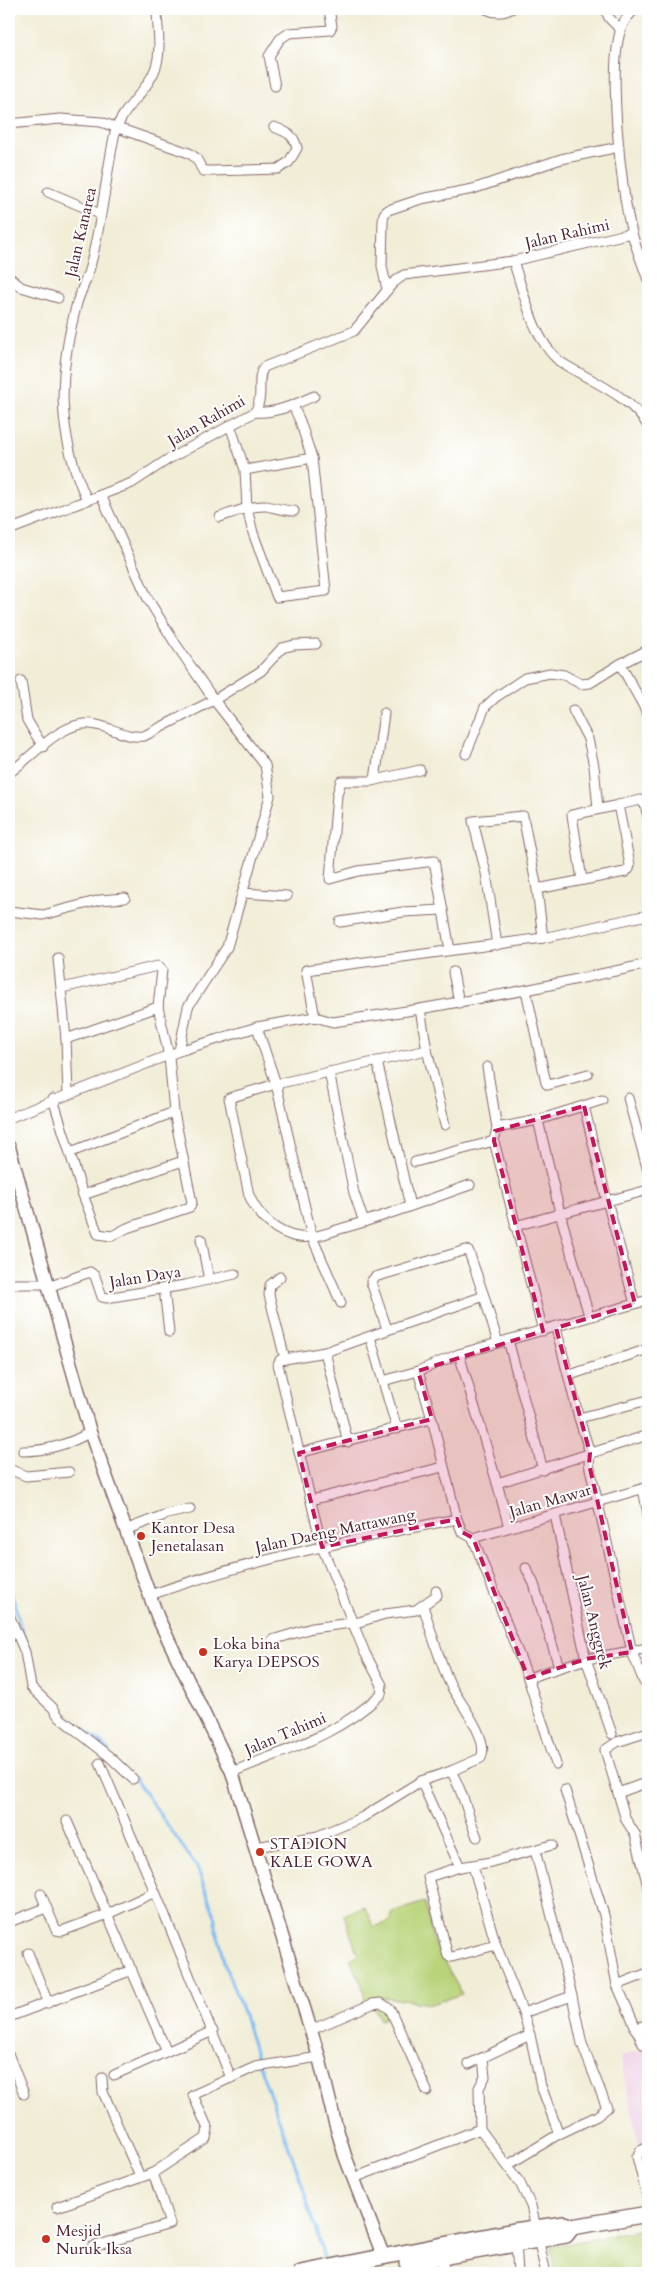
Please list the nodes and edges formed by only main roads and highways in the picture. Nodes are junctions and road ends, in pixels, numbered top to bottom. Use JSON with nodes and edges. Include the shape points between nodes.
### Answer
{"nodes":[{"id":1,"x":648,"y":2214,"type":"edge"},
{"id":2,"x":537,"y":2234,"type":"junction"},
{"id":3,"x":301,"y":2273,"type":"edge"},
{"id":4,"x":352,"y":2273,"type":"edge"}],
"edges":[{"from":1,"to":2,"type":"highway","via":[[572,2227],[566,2235]]},
{"from":2,"to":3,"type":"highway","via":[[456,2242]]},
{"from":2,"to":4,"type":"highway","via":[[516,2243]]}]}
